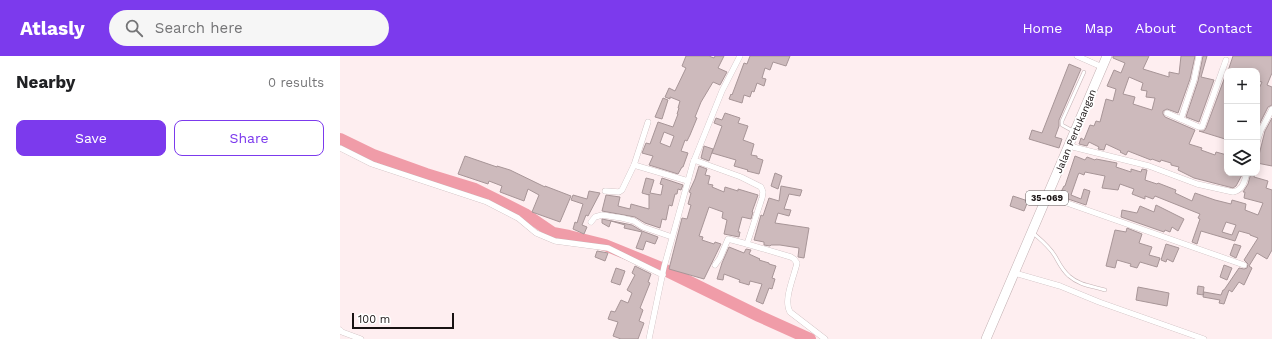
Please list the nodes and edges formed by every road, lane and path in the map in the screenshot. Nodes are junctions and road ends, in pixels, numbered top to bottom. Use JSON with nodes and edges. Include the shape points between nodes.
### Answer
{"nodes":[{"id":1,"x":740,"y":56,"type":"edge"},
{"id":2,"x":1077,"y":56,"type":"edge"},
{"id":3,"x":1107,"y":56,"type":"edge"},
{"id":4,"x":1199,"y":56,"type":"edge"},
{"id":5,"x":1226,"y":60,"type":"dead end"},
{"id":6,"x":1102,"y":67,"type":"junction"},
{"id":7,"x":1084,"y":72,"type":"dead end"},
{"id":8,"x":1272,"y":109,"type":"edge"},
{"id":9,"x":1167,"y":114,"type":"dead end"},
{"id":10,"x":1181,"y":119,"type":"junction"},
{"id":11,"x":648,"y":122,"type":"dead end"},
{"id":12,"x":1075,"y":132,"type":"junction"},
{"id":13,"x":1258,"y":140,"type":"edge"},
{"id":14,"x":1069,"y":146,"type":"junction"},
{"id":15,"x":340,"y":148,"type":"edge"},
{"id":16,"x":694,"y":160,"type":"junction"},
{"id":17,"x":634,"y":164,"type":"junction"},
{"id":18,"x":1246,"y":176,"type":"edge"},
{"id":19,"x":688,"y":181,"type":"junction"},
{"id":20,"x":605,"y":191,"type":"dead end"},
{"id":21,"x":1047,"y":196,"type":"junction"},
{"id":22,"x":591,"y":222,"type":"dead end"},
{"id":23,"x":1032,"y":231,"type":"junction"},
{"id":24,"x":672,"y":238,"type":"junction"},
{"id":25,"x":747,"y":244,"type":"junction"},
{"id":26,"x":715,"y":265,"type":"dead end"},
{"id":27,"x":1244,"y":265,"type":"dead end"},
{"id":28,"x":663,"y":271,"type":"junction"},
{"id":29,"x":1015,"y":273,"type":"junction"},
{"id":30,"x":1104,"y":290,"type":"dead end"},
{"id":31,"x":340,"y":330,"type":"edge"},
{"id":32,"x":361,"y":339,"type":"edge"},
{"id":33,"x":649,"y":339,"type":"edge"},
{"id":34,"x":825,"y":339,"type":"edge"},
{"id":35,"x":986,"y":339,"type":"edge"},
{"id":36,"x":1204,"y":339,"type":"edge"}],
"edges":[{"from":1,"to":16,"type":"street","via":[[722,91]]},
{"from":2,"to":6,"type":"street"},
{"from":3,"to":6,"type":"main road","name":"Jalan Pertukangan","number":"35-069"},
{"from":4,"to":10,"type":"street"},
{"from":5,"to":10,"type":"street","via":[[1203,125],[1199,127]]},
{"from":6,"to":12,"type":"main road","name":"Jalan Pertukangan","number":"35-069"},
{"from":7,"to":12,"type":"lane","via":[[1062,121],[1062,125]]},
{"from":8,"to":13,"type":"street"},
{"from":9,"to":10,"type":"street"},
{"from":11,"to":17,"type":"street"},
{"from":12,"to":14,"type":"main road","name":"Jalan Pertukangan","number":"35-069"},
{"from":14,"to":18,"type":"street","via":[[1149,166],[1197,184],[1233,192],[1242,188]]},
{"from":14,"to":21,"type":"main road","name":"Jalan Pertukangan","number":"35-069"},
{"from":15,"to":28,"type":"street","via":[[372,164],[487,202],[555,241],[608,248]]},
{"from":16,"to":19,"type":"street"},
{"from":16,"to":25,"type":"street","via":[[742,177],[761,187],[762,198]]},
{"from":17,"to":19,"type":"street"},
{"from":17,"to":20,"type":"street","via":[[622,190]]},
{"from":19,"to":24,"type":"street"},
{"from":21,"to":23,"type":"main road","name":"Jalan Pertukangan","number":"35-069"},
{"from":21,"to":27,"type":"street"},
{"from":22,"to":24,"type":"street","via":[[595,217],[602,215],[622,218]]},
{"from":23,"to":29,"type":"main road","name":"Jalan Pertukangan","number":"35-069"},
{"from":23,"to":30,"type":"lane","via":[[1046,244],[1069,276],[1082,284]]},
{"from":24,"to":28,"type":"street"},
{"from":25,"to":26,"type":"street","via":[[728,239]]},
{"from":25,"to":34,"type":"street","via":[[794,259],[797,264],[787,308]]},
{"from":28,"to":33,"type":"street"},
{"from":29,"to":35,"type":"main road","name":"Jalan Pertukangan","number":"35-069"},
{"from":29,"to":36,"type":"street","via":[[1060,286]]},
{"from":31,"to":32,"type":"street"}]}
